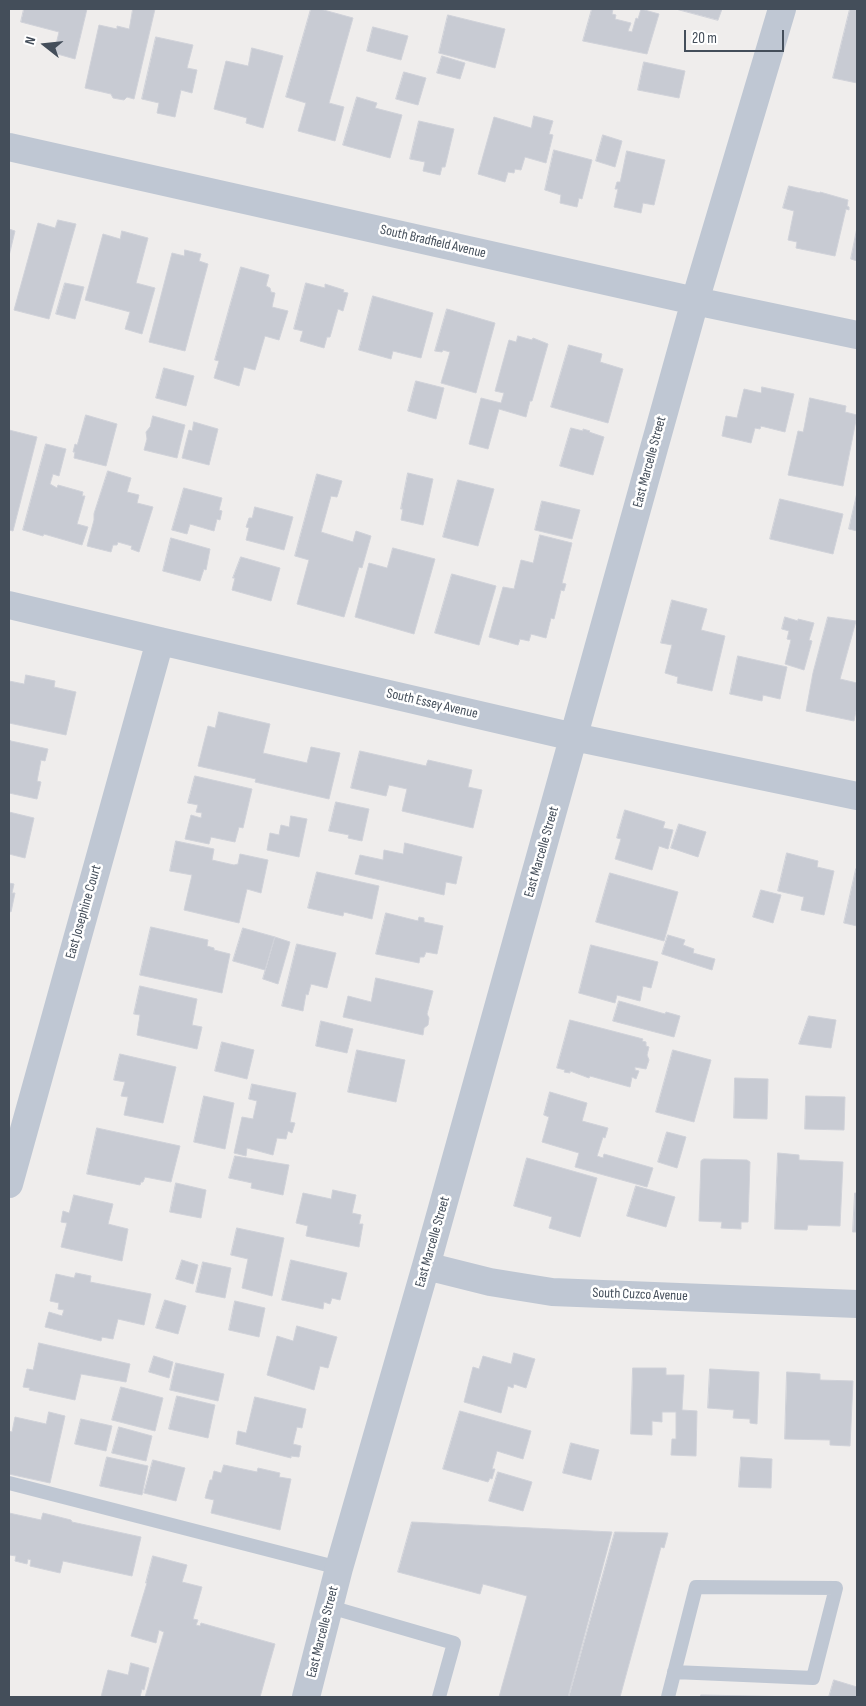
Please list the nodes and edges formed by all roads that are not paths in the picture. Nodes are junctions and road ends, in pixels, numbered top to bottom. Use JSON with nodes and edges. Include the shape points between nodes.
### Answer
{"nodes":[{"id":1,"x":782,"y":9,"type":"edge"},
{"id":2,"x":9,"y":147,"type":"edge"},
{"id":3,"x":695,"y":301,"type":"junction"},
{"id":4,"x":857,"y":335,"type":"edge"},
{"id":5,"x":9,"y":604,"type":"edge"},
{"id":6,"x":160,"y":641,"type":"junction"},
{"id":7,"x":574,"y":737,"type":"junction"},
{"id":8,"x":857,"y":796,"type":"edge"},
{"id":9,"x":9,"y":1184,"type":"edge"},
{"id":10,"x":426,"y":1266,"type":"junction"},
{"id":11,"x":857,"y":1304,"type":"edge"},
{"id":12,"x":9,"y":1483,"type":"edge"},
{"id":13,"x":340,"y":1568,"type":"junction"},
{"id":14,"x":330,"y":1607,"type":"junction"},
{"id":15,"x":674,"y":1672,"type":"junction"},
{"id":16,"x":306,"y":1697,"type":"edge"},
{"id":17,"x":439,"y":1697,"type":"edge"},
{"id":18,"x":668,"y":1697,"type":"edge"}],
"edges":[{"from":1,"to":3,"type":"street","name":"East Marcelle Street"},
{"from":2,"to":3,"type":"street","name":"South Bradfield Avenue"},
{"from":3,"to":4,"type":"street","name":"South Bradfield Avenue"},
{"from":3,"to":7,"type":"street","name":"East Marcelle Street"},
{"from":5,"to":6,"type":"street","name":"South Essey Avenue"},
{"from":6,"to":7,"type":"street","name":"South Essey Avenue"},
{"from":6,"to":9,"type":"street","name":"East Josephine Court"},
{"from":7,"to":8,"type":"street","name":"South Essey Avenue"},
{"from":7,"to":10,"type":"street","name":"East Marcelle Street"},
{"from":10,"to":11,"type":"street","name":"South Cuzco Avenue","via":[[490,1282],[552,1292]]},
{"from":10,"to":13,"type":"street","name":"East Marcelle Street"},
{"from":12,"to":13,"type":"lane"},
{"from":13,"to":14,"type":"street","name":"East Marcelle Street"},
{"from":14,"to":16,"type":"street","name":"East Marcelle Street"},
{"from":14,"to":17,"type":"lane","via":[[454,1643]]},
{"from":15,"to":15,"type":"lane","via":[[696,1587],[836,1588],[813,1678]]},
{"from":15,"to":18,"type":"lane"}]}
